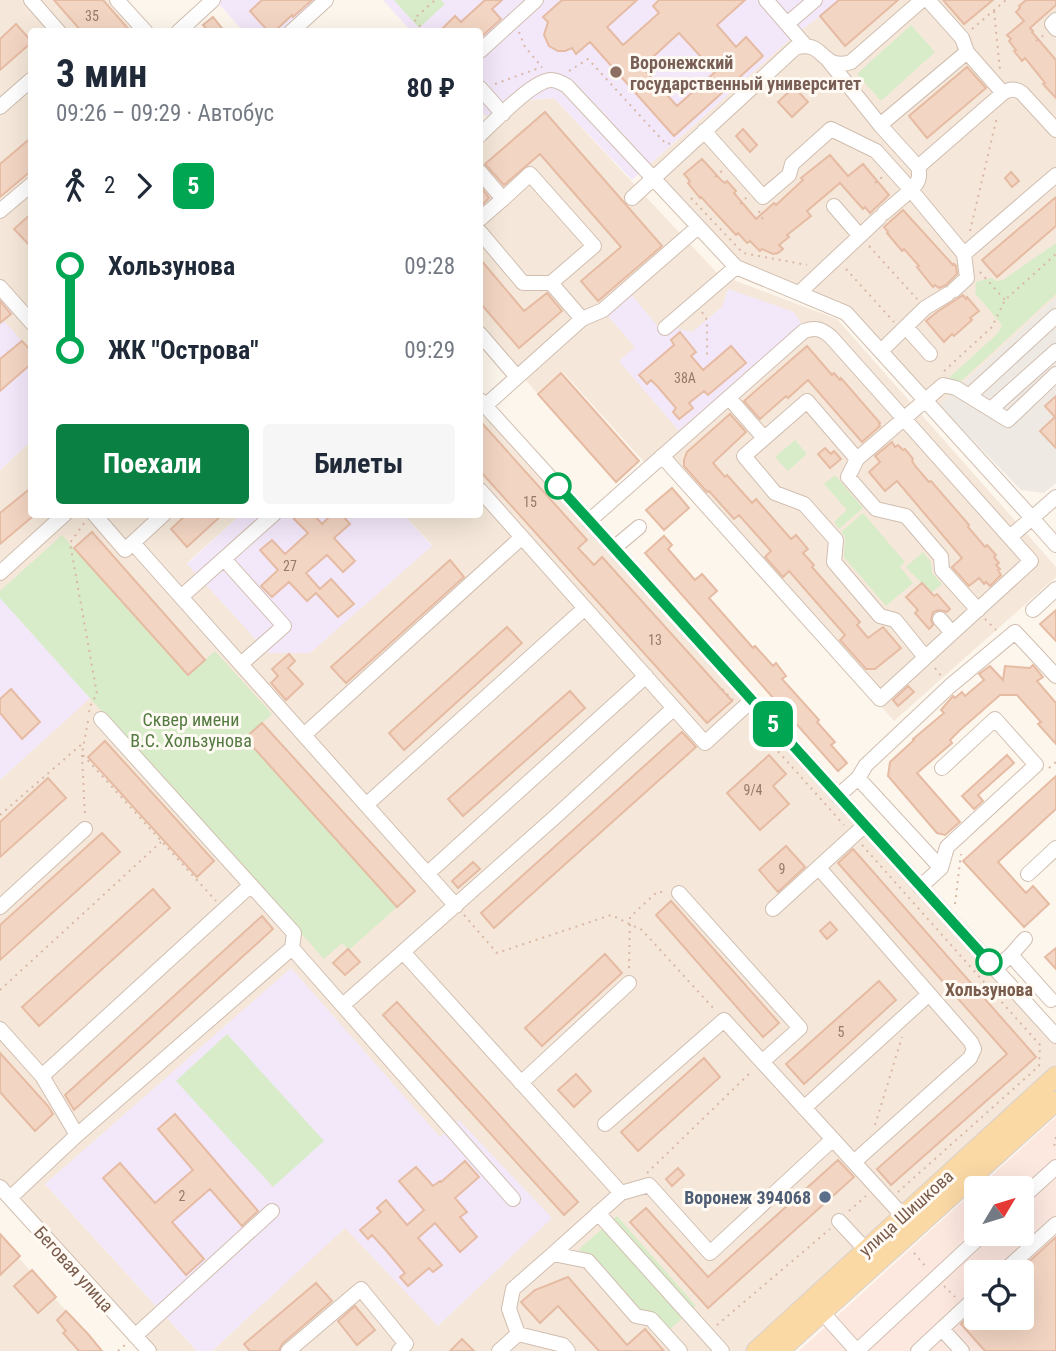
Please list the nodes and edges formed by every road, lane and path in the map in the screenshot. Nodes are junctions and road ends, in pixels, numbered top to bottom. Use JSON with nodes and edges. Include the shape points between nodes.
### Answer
{"nodes":[{"id":1,"x":31,"y":0,"type":"edge"},
{"id":2,"x":117,"y":0,"type":"edge"},
{"id":3,"x":212,"y":0,"type":"edge"},
{"id":4,"x":326,"y":0,"type":"edge"},
{"id":5,"x":435,"y":0,"type":"edge"},
{"id":6,"x":536,"y":0,"type":"edge"},
{"id":7,"x":766,"y":0,"type":"edge"},
{"id":8,"x":815,"y":0,"type":"edge"},
{"id":9,"x":922,"y":0,"type":"edge"},
{"id":10,"x":928,"y":0,"type":"edge"},
{"id":11,"x":1006,"y":0,"type":"edge"},
{"id":12,"x":994,"y":10,"type":"junction"},
{"id":13,"x":515,"y":19,"type":"junction"},
{"id":14,"x":1056,"y":20,"type":"edge"},
{"id":15,"x":787,"y":24,"type":"junction"},
{"id":16,"x":56,"y":28,"type":"edge"},
{"id":17,"x":142,"y":28,"type":"edge"},
{"id":18,"x":182,"y":28,"type":"edge"},
{"id":19,"x":295,"y":28,"type":"edge"},
{"id":20,"x":422,"y":28,"type":"edge"},
{"id":21,"x":1056,"y":29,"type":"edge"},
{"id":22,"x":805,"y":45,"type":"junction"},
{"id":23,"x":964,"y":45,"type":"junction"},
{"id":24,"x":483,"y":48,"type":"edge"},
{"id":25,"x":828,"y":60,"type":"junction"},
{"id":26,"x":566,"y":73,"type":"dead end"},
{"id":27,"x":28,"y":82,"type":"edge"},
{"id":28,"x":483,"y":88,"type":"edge"},
{"id":29,"x":483,"y":92,"type":"edge"},
{"id":30,"x":1003,"y":93,"type":"junction"},
{"id":31,"x":0,"y":107,"type":"edge"},
{"id":32,"x":503,"y":114,"type":"junction"},
{"id":33,"x":880,"y":125,"type":"junction"},
{"id":34,"x":1056,"y":130,"type":"edge"},
{"id":35,"x":704,"y":131,"type":"junction"},
{"id":36,"x":483,"y":132,"type":"edge"},
{"id":37,"x":672,"y":143,"type":"dead end"},
{"id":38,"x":918,"y":167,"type":"junction"},
{"id":39,"x":1056,"y":175,"type":"edge"},
{"id":40,"x":483,"y":176,"type":"edge"},
{"id":41,"x":653,"y":178,"type":"junction"},
{"id":42,"x":28,"y":190,"type":"edge"},
{"id":43,"x":911,"y":190,"type":"junction"},
{"id":44,"x":632,"y":198,"type":"dead end"},
{"id":45,"x":690,"y":198,"type":"dead end"},
{"id":46,"x":503,"y":199,"type":"junction"},
{"id":47,"x":834,"y":206,"type":"dead end"},
{"id":48,"x":0,"y":211,"type":"edge"},
{"id":49,"x":483,"y":216,"type":"edge"},
{"id":50,"x":698,"y":227,"type":"junction"},
{"id":51,"x":483,"y":236,"type":"edge"},
{"id":52,"x":860,"y":236,"type":"junction"},
{"id":53,"x":964,"y":254,"type":"junction"},
{"id":54,"x":1056,"y":254,"type":"edge"},
{"id":55,"x":831,"y":264,"type":"junction"},
{"id":56,"x":736,"y":267,"type":"junction"},
{"id":57,"x":981,"y":272,"type":"dead end"},
{"id":58,"x":551,"y":283,"type":"junction"},
{"id":59,"x":0,"y":287,"type":"edge"},
{"id":60,"x":799,"y":293,"type":"junction"},
{"id":61,"x":1005,"y":300,"type":"junction"},
{"id":62,"x":694,"y":303,"type":"junction"},
{"id":63,"x":925,"y":308,"type":"junction"},
{"id":64,"x":1056,"y":316,"type":"edge"},
{"id":65,"x":28,"y":318,"type":"edge"},
{"id":66,"x":582,"y":319,"type":"junction"},
{"id":67,"x":665,"y":328,"type":"dead end"},
{"id":68,"x":904,"y":328,"type":"junction"},
{"id":69,"x":483,"y":337,"type":"edge"},
{"id":70,"x":881,"y":351,"type":"junction"},
{"id":71,"x":1056,"y":351,"type":"edge"},
{"id":72,"x":930,"y":354,"type":"dead end"},
{"id":73,"x":707,"y":356,"type":"dead end"},
{"id":74,"x":1056,"y":374,"type":"edge"},
{"id":75,"x":517,"y":377,"type":"junction"},
{"id":76,"x":943,"y":386,"type":"junction"},
{"id":77,"x":969,"y":396,"type":"junction"},
{"id":78,"x":729,"y":398,"type":"junction"},
{"id":79,"x":926,"y":400,"type":"junction"},
{"id":80,"x":483,"y":402,"type":"edge"},
{"id":81,"x":483,"y":404,"type":"edge"},
{"id":82,"x":991,"y":410,"type":"junction"},
{"id":83,"x":904,"y":418,"type":"junction"},
{"id":84,"x":764,"y":438,"type":"junction"},
{"id":85,"x":662,"y":456,"type":"junction"},
{"id":86,"x":857,"y":459,"type":"junction"},
{"id":87,"x":483,"y":493,"type":"edge"},
{"id":88,"x":1056,"y":497,"type":"edge"},
{"id":89,"x":61,"y":518,"type":"edge"},
{"id":90,"x":160,"y":518,"type":"edge"},
{"id":91,"x":270,"y":518,"type":"edge"},
{"id":92,"x":1032,"y":518,"type":"junction"},
{"id":93,"x":89,"y":519,"type":"edge"},
{"id":94,"x":589,"y":521,"type":"junction"},
{"id":95,"x":639,"y":527,"type":"dead end"},
{"id":96,"x":522,"y":537,"type":"junction"},
{"id":97,"x":1010,"y":537,"type":"junction"},
{"id":98,"x":133,"y":543,"type":"junction"},
{"id":99,"x":1056,"y":545,"type":"edge"},
{"id":100,"x":614,"y":548,"type":"junction"},
{"id":101,"x":224,"y":559,"type":"junction"},
{"id":102,"x":0,"y":573,"type":"edge"},
{"id":103,"x":1056,"y":589,"type":"edge"},
{"id":104,"x":181,"y":597,"type":"junction"},
{"id":105,"x":585,"y":608,"type":"junction"},
{"id":106,"x":978,"y":610,"type":"junction"},
{"id":107,"x":1032,"y":610,"type":"dead end"},
{"id":108,"x":940,"y":619,"type":"dead end"},
{"id":109,"x":952,"y":633,"type":"junction"},
{"id":110,"x":1005,"y":641,"type":"junction"},
{"id":111,"x":925,"y":657,"type":"junction"},
{"id":112,"x":241,"y":664,"type":"junction"},
{"id":113,"x":1056,"y":676,"type":"edge"},
{"id":114,"x":646,"y":677,"type":"junction"},
{"id":115,"x":950,"y":686,"type":"junction"},
{"id":116,"x":723,"y":690,"type":"dead end"},
{"id":117,"x":747,"y":705,"type":"junction"},
{"id":118,"x":674,"y":708,"type":"junction"},
{"id":119,"x":101,"y":719,"type":"dead end"},
{"id":120,"x":304,"y":735,"type":"junction"},
{"id":121,"x":84,"y":742,"type":"junction"},
{"id":122,"x":82,"y":754,"type":"junction"},
{"id":123,"x":942,"y":768,"type":"dead end"},
{"id":124,"x":858,"y":778,"type":"junction"},
{"id":125,"x":838,"y":796,"type":"junction"},
{"id":126,"x":366,"y":806,"type":"junction"},
{"id":127,"x":0,"y":815,"type":"edge"},
{"id":128,"x":865,"y":825,"type":"junction"},
{"id":129,"x":85,"y":829,"type":"joint"},
{"id":130,"x":854,"y":836,"type":"junction"},
{"id":131,"x":161,"y":841,"type":"junction"},
{"id":132,"x":1056,"y":848,"type":"edge"},
{"id":133,"x":961,"y":849,"type":"dead end"},
{"id":134,"x":819,"y":868,"type":"junction"},
{"id":135,"x":941,"y":868,"type":"junction"},
{"id":136,"x":428,"y":874,"type":"junction"},
{"id":137,"x":1028,"y":874,"type":"dead end"},
{"id":138,"x":251,"y":885,"type":"junction"},
{"id":139,"x":920,"y":887,"type":"junction"},
{"id":140,"x":679,"y":893,"type":"joint"},
{"id":141,"x":456,"y":906,"type":"junction"},
{"id":142,"x":0,"y":907,"type":"edge"},
{"id":143,"x":224,"y":909,"type":"junction"},
{"id":144,"x":774,"y":909,"type":"dead end"},
{"id":145,"x":945,"y":914,"type":"junction"},
{"id":146,"x":630,"y":924,"type":"junction"},
{"id":147,"x":933,"y":925,"type":"junction"},
{"id":148,"x":1025,"y":939,"type":"dead end"},
{"id":149,"x":292,"y":948,"type":"junction"},
{"id":150,"x":403,"y":953,"type":"junction"},
{"id":151,"x":1011,"y":955,"type":"junction"},
{"id":152,"x":995,"y":969,"type":"junction"},
{"id":153,"x":629,"y":983,"type":"joint"},
{"id":154,"x":0,"y":990,"type":"edge"},
{"id":155,"x":929,"y":995,"type":"junction"},
{"id":156,"x":1051,"y":1000,"type":"dead end"},
{"id":157,"x":343,"y":1005,"type":"junction"},
{"id":158,"x":723,"y":1020,"type":"junction"},
{"id":159,"x":0,"y":1030,"type":"edge"},
{"id":160,"x":1056,"y":1036,"type":"edge"},
{"id":161,"x":901,"y":1037,"type":"dead end"},
{"id":162,"x":762,"y":1062,"type":"junction"},
{"id":163,"x":42,"y":1076,"type":"junction"},
{"id":164,"x":1056,"y":1076,"type":"edge"},
{"id":165,"x":521,"y":1083,"type":"junction"},
{"id":166,"x":1056,"y":1101,"type":"edge"},
{"id":167,"x":804,"y":1108,"type":"junction"},
{"id":168,"x":605,"y":1124,"type":"dead end"},
{"id":169,"x":875,"y":1125,"type":"dead end"},
{"id":170,"x":77,"y":1135,"type":"junction"},
{"id":171,"x":1056,"y":1137,"type":"edge"},
{"id":172,"x":834,"y":1139,"type":"junction"},
{"id":173,"x":1056,"y":1149,"type":"edge"},
{"id":174,"x":854,"y":1162,"type":"junction"},
{"id":175,"x":1056,"y":1167,"type":"edge"},
{"id":176,"x":647,"y":1172,"type":"dead end"},
{"id":177,"x":877,"y":1186,"type":"junction"},
{"id":178,"x":1034,"y":1187,"type":"edge"},
{"id":179,"x":5,"y":1193,"type":"edge"},
{"id":180,"x":621,"y":1193,"type":"junction"},
{"id":181,"x":513,"y":1199,"type":"dead end"},
{"id":182,"x":889,"y":1200,"type":"junction"},
{"id":183,"x":272,"y":1211,"type":"dead end"},
{"id":184,"x":598,"y":1213,"type":"junction"},
{"id":185,"x":903,"y":1216,"type":"junction"},
{"id":186,"x":839,"y":1221,"type":"junction"},
{"id":187,"x":1056,"y":1224,"type":"edge"},
{"id":188,"x":970,"y":1246,"type":"edge"},
{"id":189,"x":866,"y":1250,"type":"junction"},
{"id":190,"x":553,"y":1254,"type":"junction"},
{"id":191,"x":1016,"y":1260,"type":"edge"},
{"id":192,"x":739,"y":1306,"type":"dead end"},
{"id":193,"x":964,"y":1308,"type":"edge"},
{"id":194,"x":822,"y":1312,"type":"junction"},
{"id":195,"x":942,"y":1329,"type":"junction"},
{"id":196,"x":518,"y":1334,"type":"junction"},
{"id":197,"x":135,"y":1336,"type":"junction"},
{"id":198,"x":149,"y":1351,"type":"edge"},
{"id":199,"x":288,"y":1351,"type":"edge"},
{"id":200,"x":399,"y":1351,"type":"edge"},
{"id":201,"x":499,"y":1351,"type":"edge"},
{"id":202,"x":568,"y":1351,"type":"edge"},
{"id":203,"x":679,"y":1351,"type":"edge"},
{"id":204,"x":722,"y":1351,"type":"edge"},
{"id":205,"x":756,"y":1351,"type":"edge"},
{"id":206,"x":779,"y":1351,"type":"edge"},
{"id":207,"x":857,"y":1351,"type":"edge"},
{"id":208,"x":918,"y":1351,"type":"edge"},
{"id":209,"x":962,"y":1351,"type":"edge"}],
"edges":[{"from":1,"to":16,"type":"street"},
{"from":2,"to":17,"type":"street"},
{"from":3,"to":18,"type":"street"},
{"from":4,"to":19,"type":"street"},
{"from":5,"to":20,"type":"path","via":[[414,19]]},
{"from":6,"to":13,"type":"street"},
{"from":7,"to":15,"type":"street"},
{"from":8,"to":15,"type":"street"},
{"from":9,"to":25,"type":"street","via":[[851,62]]},
{"from":10,"to":23,"type":"street"},
{"from":11,"to":12,"type":"path"},
{"from":12,"to":23,"type":"path"},
{"from":12,"to":30,"type":"path"},
{"from":13,"to":24,"type":"street"},
{"from":13,"to":28,"type":"path","via":[[525,47],[542,67]]},
{"from":14,"to":21,"type":"street","via":[[1052,24]]},
{"from":15,"to":22,"type":"street"},
{"from":22,"to":25,"type":"street"},
{"from":22,"to":35,"type":"street","via":[[795,48]]},
{"from":23,"to":30,"type":"street"},
{"from":23,"to":33,"type":"street"},
{"from":25,"to":33,"type":"street"},
{"from":26,"to":37,"type":"path","via":[[588,59],[666,144]]},
{"from":27,"to":31,"type":"street"},
{"from":29,"to":32,"type":"street"},
{"from":30,"to":34,"type":"street","via":[[1012,89],[1022,93]]},
{"from":30,"to":38,"type":"street"},
{"from":30,"to":53,"type":"path"},
{"from":32,"to":36,"type":"street"},
{"from":32,"to":41,"type":"street","via":[[534,86],[559,82]]},
{"from":33,"to":38,"type":"street"},
{"from":35,"to":41,"type":"street"},
{"from":35,"to":43,"type":"street","via":[[763,197],[831,129],[876,151]]},
{"from":38,"to":43,"type":"street","via":[[919,180]]},
{"from":39,"to":53,"type":"street"},
{"from":40,"to":46,"type":"street"},
{"from":41,"to":44,"type":"street"},
{"from":41,"to":50,"type":"street"},
{"from":42,"to":48,"type":"street"},
{"from":43,"to":52,"type":"street"},
{"from":43,"to":53,"type":"street"},
{"from":45,"to":55,"type":"path","via":[[743,253]]},
{"from":46,"to":49,"type":"street"},
{"from":46,"to":58,"type":"street","via":[[530,174],[594,246]]},
{"from":47,"to":52,"type":"street"},
{"from":50,"to":56,"type":"street"},
{"from":50,"to":66,"type":"street","via":[[603,310]]},
{"from":51,"to":58,"type":"street","via":[[523,283]]},
{"from":52,"to":55,"type":"street"},
{"from":52,"to":63,"type":"path"},
{"from":53,"to":63,"type":"street","via":[[967,278]]},
{"from":54,"to":61,"type":"path"},
{"from":55,"to":60,"type":"street"},
{"from":55,"to":68,"type":"path"},
{"from":56,"to":60,"type":"street"},
{"from":56,"to":62,"type":"street"},
{"from":57,"to":61,"type":"path"},
{"from":58,"to":66,"type":"street"},
{"from":59,"to":65,"type":"street"},
{"from":60,"to":70,"type":"street","via":[[846,313]]},
{"from":61,"to":76,"type":"path","via":[[992,327],[942,372]]},
{"from":62,"to":67,"type":"street"},
{"from":62,"to":73,"type":"path","via":[[708,320]]},
{"from":63,"to":68,"type":"street"},
{"from":64,"to":77,"type":"street"},
{"from":66,"to":75,"type":"street"},
{"from":68,"to":70,"type":"street"},
{"from":68,"to":72,"type":"street"},
{"from":69,"to":75,"type":"street"},
{"from":70,"to":79,"type":"street"},
{"from":71,"to":82,"type":"street"},
{"from":74,"to":82,"type":"street","via":[[1008,420]]},
{"from":75,"to":80,"type":"street"},
{"from":76,"to":77,"type":"street"},
{"from":76,"to":79,"type":"street"},
{"from":77,"to":82,"type":"street"},
{"from":78,"to":83,"type":"street","via":[[813,328],[831,337]]},
{"from":78,"to":84,"type":"street"},
{"from":78,"to":85,"type":"street"},
{"from":79,"to":83,"type":"street"},
{"from":79,"to":92,"type":"street"},
{"from":81,"to":94,"type":"street"},
{"from":83,"to":86,"type":"street"},
{"from":83,"to":97,"type":"street"},
{"from":84,"to":86,"type":"street","via":[[807,401]]},
{"from":84,"to":111,"type":"street","via":[[744,456],[775,493],[804,504],[836,540],[834,562],[880,615],[895,620]]},
{"from":85,"to":94,"type":"street"},
{"from":85,"to":111,"type":"street","via":[[880,699]]},
{"from":86,"to":106,"type":"street","via":[[848,477],[876,509],[906,516],[941,556],[942,570]]},
{"from":87,"to":96,"type":"street"},
{"from":88,"to":92,"type":"street"},
{"from":89,"to":102,"type":"street"},
{"from":90,"to":98,"type":"street"},
{"from":91,"to":101,"type":"street"},
{"from":92,"to":97,"type":"street"},
{"from":92,"to":99,"type":"street"},
{"from":93,"to":98,"type":"street","via":[[125,550]]},
{"from":93,"to":121,"type":"path","via":[[70,543],[97,694],[90,706]]},
{"from":94,"to":100,"type":"street"},
{"from":95,"to":100,"type":"street"},
{"from":96,"to":105,"type":"street"},
{"from":96,"to":120,"type":"street"},
{"from":97,"to":106,"type":"street","via":[[1031,561]]},
{"from":98,"to":104,"type":"street"},
{"from":100,"to":117,"type":"street"},
{"from":101,"to":104,"type":"street"},
{"from":101,"to":112,"type":"street","via":[[284,626]]},
{"from":103,"to":107,"type":"street"},
{"from":104,"to":112,"type":"street"},
{"from":105,"to":114,"type":"street"},
{"from":105,"to":126,"type":"street"},
{"from":106,"to":109,"type":"street"},
{"from":106,"to":110,"type":"path"},
{"from":108,"to":109,"type":"street"},
{"from":109,"to":111,"type":"street"},
{"from":110,"to":113,"type":"street","via":[[1015,632]]},
{"from":110,"to":115,"type":"street"},
{"from":111,"to":115,"type":"path"},
{"from":112,"to":120,"type":"street"},
{"from":114,"to":118,"type":"street"},
{"from":114,"to":136,"type":"street"},
{"from":115,"to":124,"type":"street","via":[[866,765]]},
{"from":116,"to":117,"type":"path"},
{"from":117,"to":118,"type":"street","via":[[705,743]]},
{"from":117,"to":125,"type":"street"},
{"from":117,"to":130,"type":"path"},
{"from":118,"to":141,"type":"street"},
{"from":119,"to":138,"type":"street"},
{"from":120,"to":126,"type":"street"},
{"from":121,"to":122,"type":"path"},
{"from":121,"to":127,"type":"path"},
{"from":122,"to":129,"type":"path"},
{"from":122,"to":131,"type":"path"},
{"from":123,"to":135,"type":"street","via":[[995,719],[1036,765],[947,847]]},
{"from":124,"to":125,"type":"street"},
{"from":124,"to":135,"type":"street"},
{"from":125,"to":128,"type":"street"},
{"from":126,"to":136,"type":"street"},
{"from":128,"to":130,"type":"street"},
{"from":128,"to":139,"type":"street"},
{"from":129,"to":142,"type":"street"},
{"from":130,"to":134,"type":"street"},
{"from":130,"to":147,"type":"path"},
{"from":131,"to":143,"type":"path"},
{"from":131,"to":154,"type":"path"},
{"from":132,"to":137,"type":"street"},
{"from":133,"to":145,"type":"path","via":[[955,905]]},
{"from":134,"to":144,"type":"street"},
{"from":134,"to":155,"type":"street"},
{"from":135,"to":139,"type":"street"},
{"from":136,"to":141,"type":"street"},
{"from":138,"to":143,"type":"street"},
{"from":138,"to":149,"type":"street","via":[[294,933]]},
{"from":139,"to":145,"type":"street"},
{"from":140,"to":146,"type":"path","via":[[657,892],[630,917]]},
{"from":140,"to":162,"type":"street","via":[[800,1028]]},
{"from":141,"to":146,"type":"path","via":[[497,953],[611,915]]},
{"from":141,"to":150,"type":"street"},
{"from":143,"to":163,"type":"street"},
{"from":145,"to":147,"type":"path"},
{"from":145,"to":152,"type":"street"},
{"from":146,"to":153,"type":"path"},
{"from":146,"to":158,"type":"path","via":[[642,930]]},
{"from":147,"to":182,"type":"path","via":[[1041,1045],[1039,1066]]},
{"from":148,"to":151,"type":"street"},
{"from":149,"to":157,"type":"street"},
{"from":149,"to":170,"type":"street"},
{"from":150,"to":157,"type":"street"},
{"from":150,"to":165,"type":"street"},
{"from":151,"to":152,"type":"street"},
{"from":151,"to":156,"type":"street"},
{"from":152,"to":160,"type":"street"},
{"from":153,"to":165,"type":"street"},
{"from":155,"to":167,"type":"street"},
{"from":155,"to":174,"type":"street","via":[[971,1042],[970,1058]]},
{"from":157,"to":181,"type":"street"},
{"from":158,"to":162,"type":"street"},
{"from":158,"to":168,"type":"street"},
{"from":159,"to":163,"type":"street"},
{"from":161,"to":169,"type":"path"},
{"from":162,"to":167,"type":"street"},
{"from":162,"to":176,"type":"path"},
{"from":163,"to":170,"type":"street"},
{"from":164,"to":185,"type":"main road","name":"улица Шишкова"},
{"from":165,"to":180,"type":"street"},
{"from":166,"to":194,"type":"main road","name":"улица Шишкова"},
{"from":167,"to":172,"type":"street"},
{"from":170,"to":179,"type":"street"},
{"from":171,"to":173,"type":"path"},
{"from":172,"to":174,"type":"street"},
{"from":172,"to":180,"type":"street","via":[[710,1253],[649,1185]]},
{"from":174,"to":177,"type":"street"},
{"from":175,"to":178,"type":"street"},
{"from":177,"to":182,"type":"street"},
{"from":177,"to":186,"type":"path"},
{"from":179,"to":197,"type":"street","name":"Беговая улица"},
{"from":180,"to":184,"type":"street"},
{"from":182,"to":185,"type":"street"},
{"from":183,"to":197,"type":"street"},
{"from":184,"to":190,"type":"street"},
{"from":184,"to":204,"type":"street"},
{"from":185,"to":189,"type":"main road","name":"улица Шишкова"},
{"from":186,"to":189,"type":"street"},
{"from":186,"to":192,"type":"path"},
{"from":187,"to":191,"type":"street"},
{"from":188,"to":207,"type":"street"},
{"from":189,"to":205,"type":"main road","name":"улица Шишкова"},
{"from":190,"to":196,"type":"street","via":[[513,1289],[509,1309]]},
{"from":190,"to":203,"type":"street","via":[[589,1261],[636,1316],[651,1319]]},
{"from":193,"to":195,"type":"street"},
{"from":194,"to":206,"type":"main road","name":"улица Шишкова"},
{"from":194,"to":207,"type":"street"},
{"from":195,"to":208,"type":"street"},
{"from":195,"to":209,"type":"street"},
{"from":196,"to":201,"type":"street"},
{"from":196,"to":202,"type":"street","via":[[563,1345]]},
{"from":197,"to":198,"type":"street","name":"Беговая улица"},
{"from":199,"to":200,"type":"street","via":[[361,1289],[406,1345]]}]}
